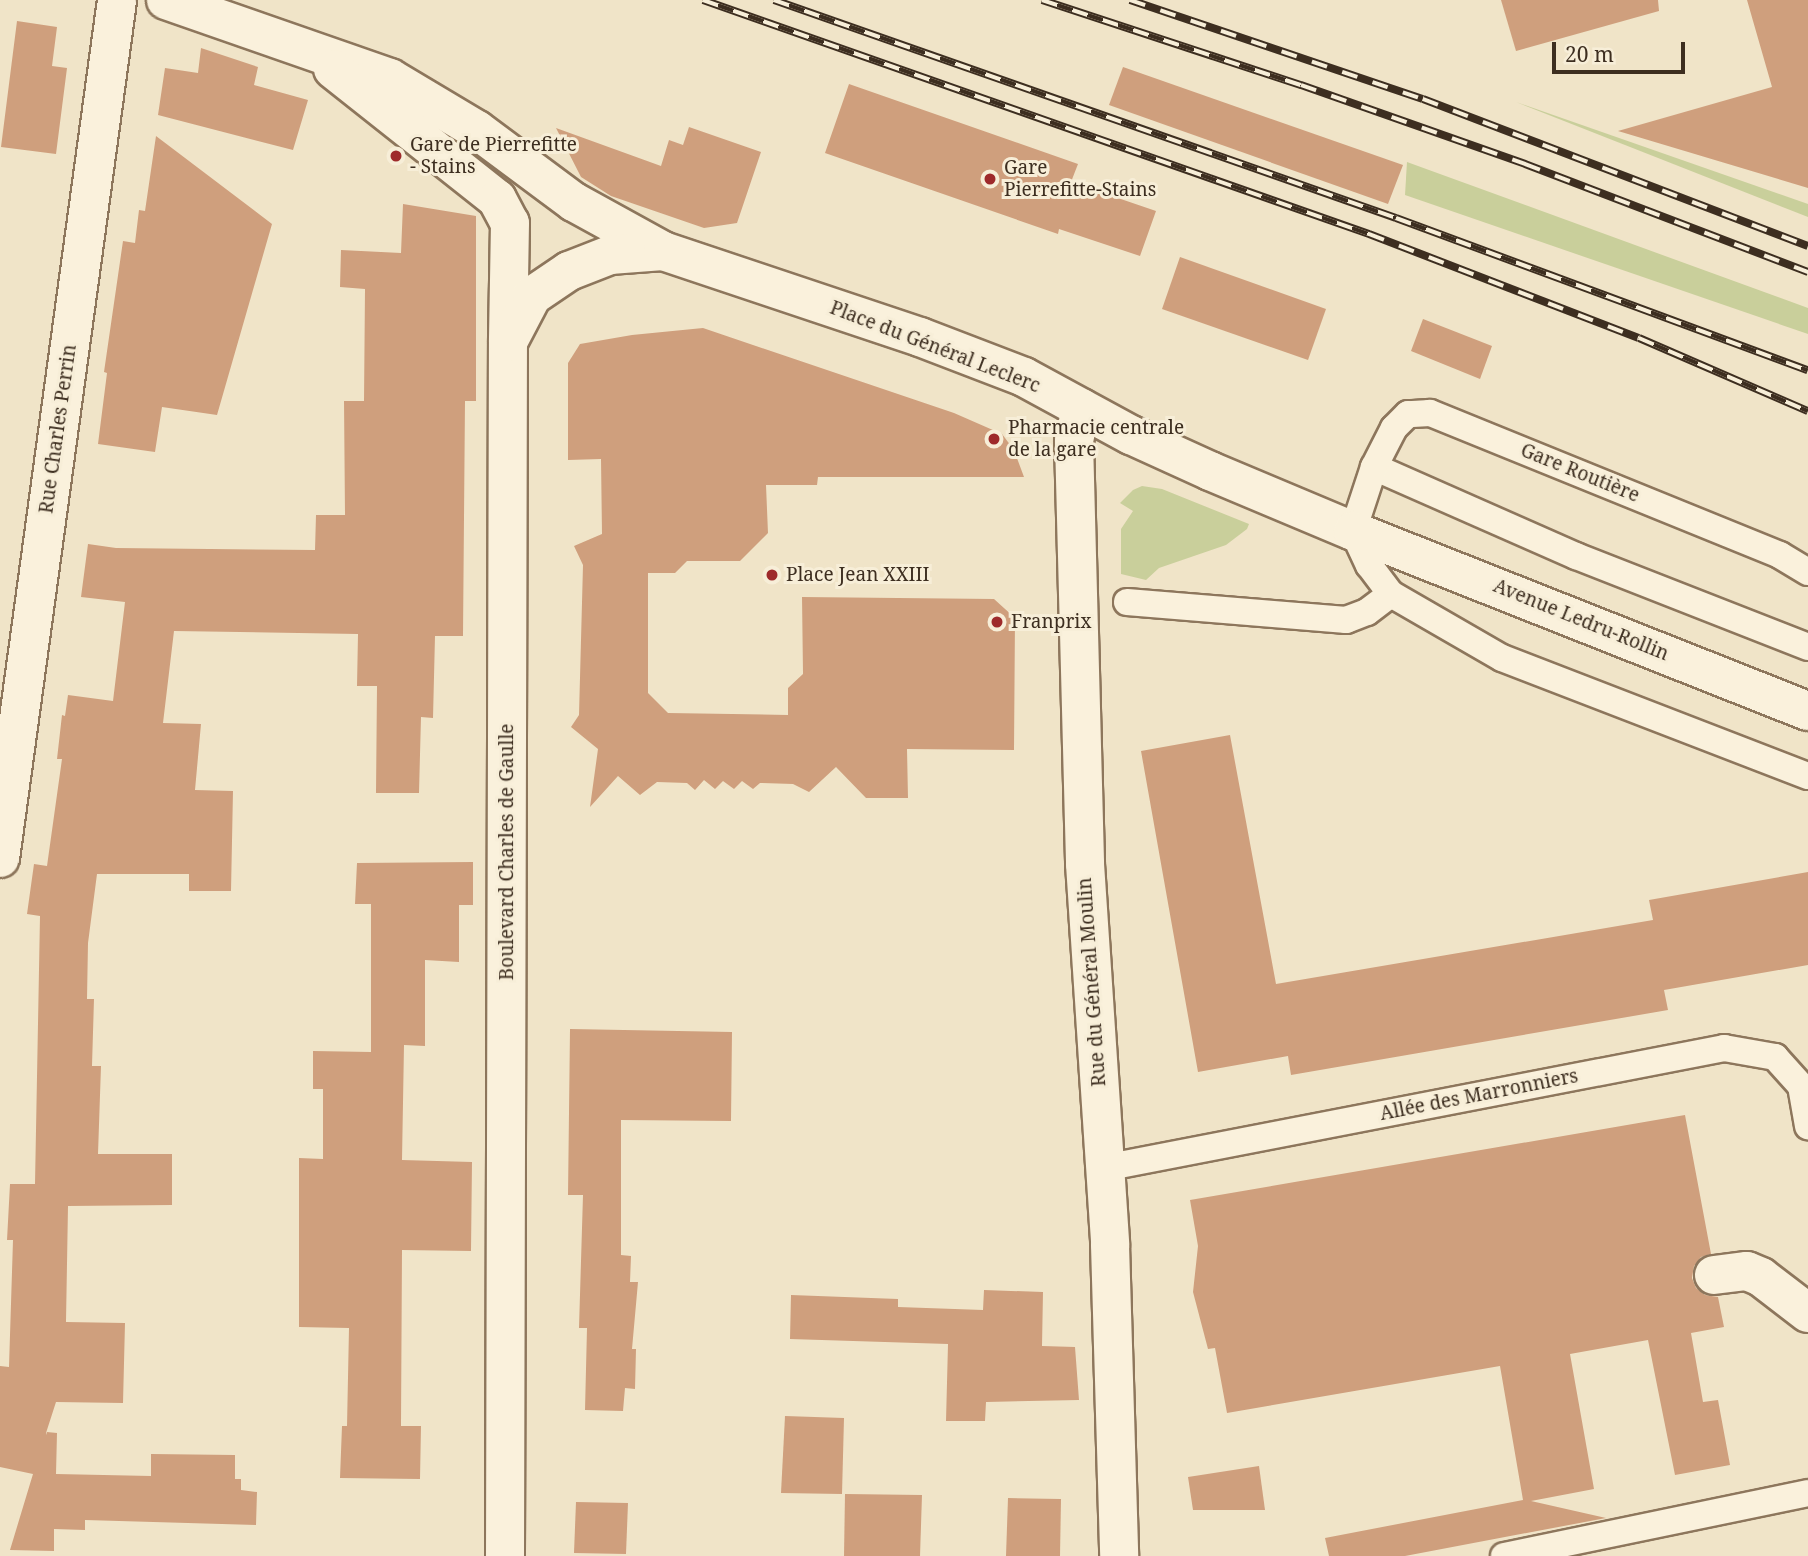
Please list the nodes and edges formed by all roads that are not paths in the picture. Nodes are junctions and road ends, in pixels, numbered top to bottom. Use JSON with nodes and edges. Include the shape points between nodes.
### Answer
{"nodes":[{"id":1,"x":117,"y":0,"type":"edge"},
{"id":2,"x":166,"y":0,"type":"edge"},
{"id":3,"x":310,"y":50,"type":"junction"},
{"id":4,"x":663,"y":251,"type":"junction"},
{"id":5,"x":508,"y":342,"type":"junction"},
{"id":6,"x":1081,"y":408,"type":"junction"},
{"id":7,"x":1374,"y":467,"type":"junction"},
{"id":8,"x":1353,"y":531,"type":"junction"},
{"id":9,"x":1808,"y":572,"type":"edge"},
{"id":10,"x":1391,"y":594,"type":"junction"},
{"id":11,"x":1127,"y":602,"type":"dead end"},
{"id":12,"x":1808,"y":648,"type":"edge"},
{"id":13,"x":1808,"y":711,"type":"edge"},
{"id":14,"x":1808,"y":776,"type":"edge"},
{"id":15,"x":0,"y":858,"type":"edge"},
{"id":16,"x":1808,"y":1126,"type":"edge"},
{"id":17,"x":1104,"y":1168,"type":"junction"},
{"id":18,"x":1714,"y":1275,"type":"dead end"},
{"id":19,"x":1808,"y":1313,"type":"edge"},
{"id":20,"x":1808,"y":1493,"type":"edge"},
{"id":21,"x":505,"y":1556,"type":"edge"},
{"id":22,"x":1119,"y":1556,"type":"edge"},
{"id":23,"x":1504,"y":1556,"type":"edge"}],
"edges":[{"from":1,"to":15,"type":"street","name":"Rue Charles Perrin"},
{"from":2,"to":3,"type":"street"},
{"from":3,"to":4,"type":"street","via":[[390,78],[424,96],[573,202]]},
{"from":3,"to":5,"type":"street","via":[[497,199],[510,223]]},
{"from":4,"to":5,"type":"street","name":"Boulevard Charles de Gaulle","via":[[610,255],[569,271],[532,296]]},
{"from":4,"to":6,"type":"street","name":"Place du Général Leclerc","via":[[920,337],[1024,377]]},
{"from":5,"to":21,"type":"street","name":"Boulevard Charles de Gaulle"},
{"from":6,"to":8,"type":"street","name":"Place du Général Leclerc","via":[[1198,466]]},
{"from":6,"to":17,"type":"street","name":"Rue du Général Moulin","via":[[1074,441],[1085,864]]},
{"from":7,"to":8,"type":"lane","name":"Gare Routière"},
{"from":7,"to":9,"type":"lane","name":"Gare Routière","via":[[1400,419],[1430,413],[1780,555]]},
{"from":7,"to":12,"type":"lane","via":[[1576,556]]},
{"from":8,"to":10,"type":"lane","via":[[1369,565]]},
{"from":8,"to":13,"type":"street","name":"Avenue Ledru-Rollin"},
{"from":10,"to":11,"type":"lane","via":[[1367,612],[1346,620]]},
{"from":10,"to":14,"type":"lane","via":[[1502,658]]},
{"from":16,"to":17,"type":"lane","name":"Allée des Marronniers","via":[[1801,1086],[1775,1057],[1724,1048]]},
{"from":17,"to":22,"type":"street","name":"Rue du Général Moulin"},
{"from":18,"to":19,"type":"street","via":[[1747,1271]]},
{"from":20,"to":23,"type":"lane"}]}
